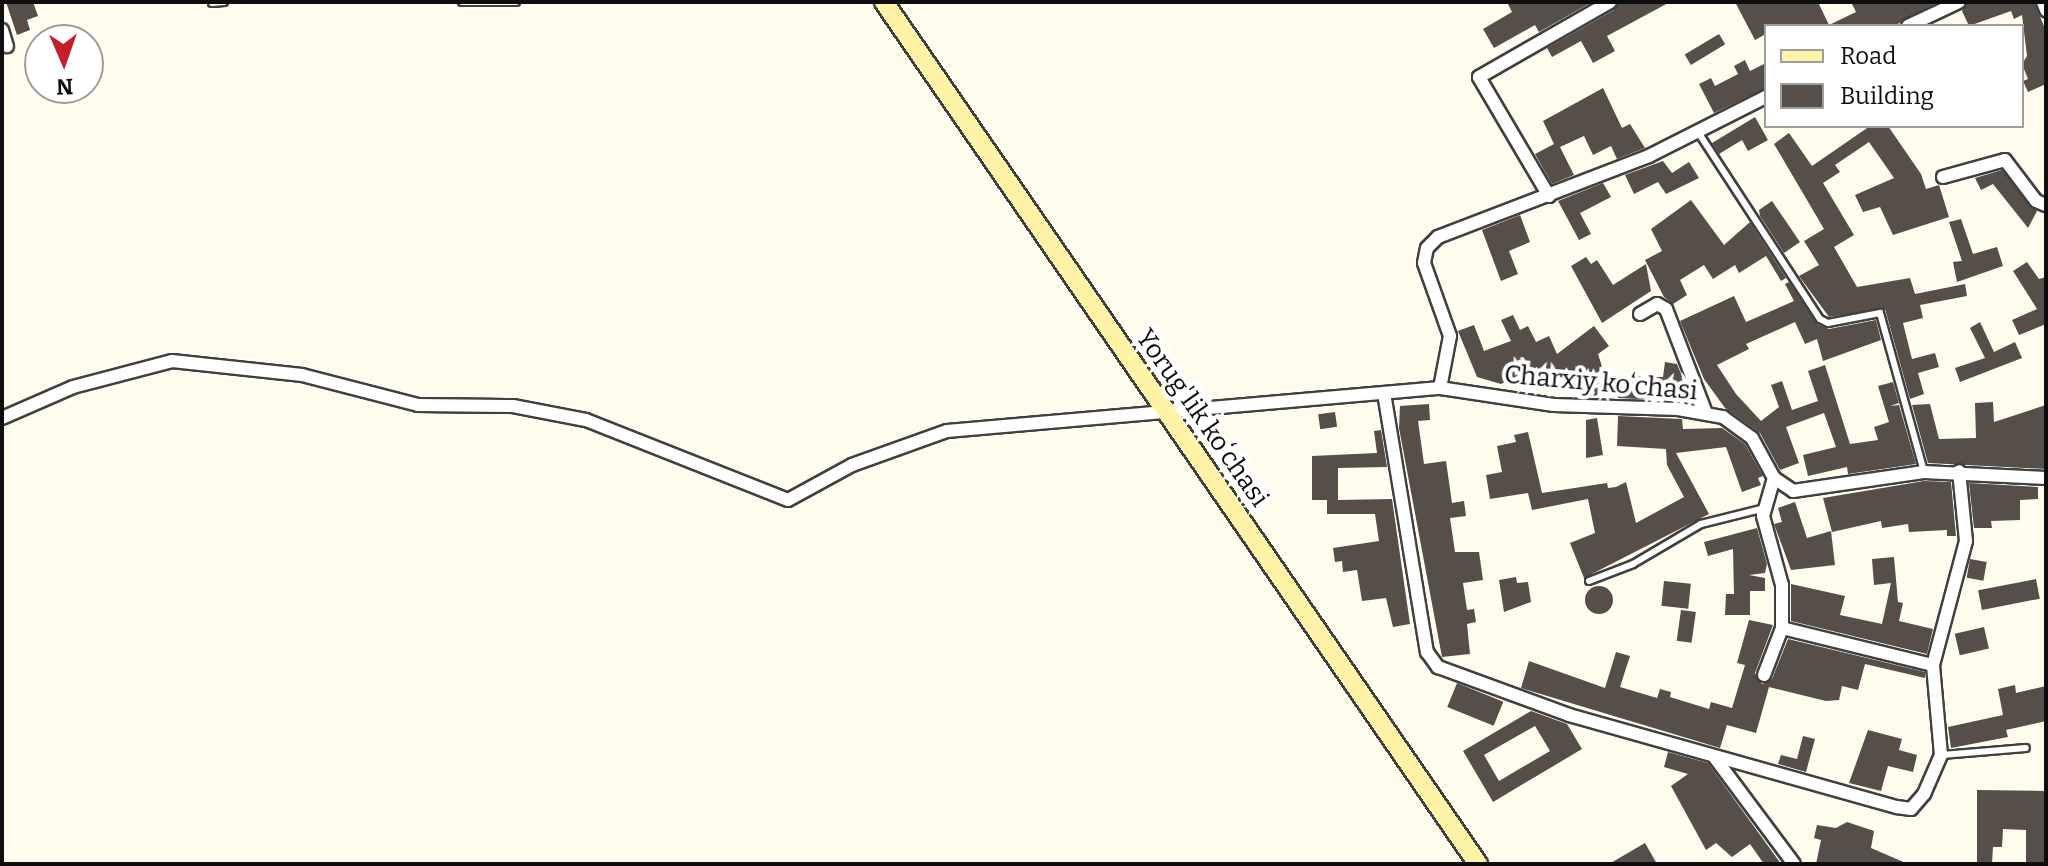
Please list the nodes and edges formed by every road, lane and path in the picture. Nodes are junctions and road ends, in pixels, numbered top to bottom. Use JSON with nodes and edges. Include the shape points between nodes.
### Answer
{"nodes":[{"id":1,"x":224,"y":2,"type":"edge"},
{"id":2,"x":462,"y":2,"type":"edge"},
{"id":3,"x":516,"y":2,"type":"edge"},
{"id":4,"x":884,"y":2,"type":"edge"},
{"id":5,"x":1610,"y":2,"type":"edge"},
{"id":6,"x":1959,"y":2,"type":"edge"},
{"id":7,"x":2043,"y":2,"type":"edge"},
{"id":8,"x":212,"y":3,"type":"edge"},
{"id":9,"x":2046,"y":10,"type":"edge"},
{"id":10,"x":1912,"y":24,"type":"edge"},
{"id":11,"x":2,"y":30,"type":"edge"},
{"id":12,"x":7,"y":46,"type":"dead end"},
{"id":13,"x":1764,"y":98,"type":"edge"},
{"id":14,"x":1697,"y":131,"type":"junction"},
{"id":15,"x":1943,"y":177,"type":"dead end"},
{"id":16,"x":1549,"y":196,"type":"junction"},
{"id":17,"x":2046,"y":205,"type":"edge"},
{"id":18,"x":1640,"y":314,"type":"dead end"},
{"id":19,"x":1440,"y":388,"type":"junction"},
{"id":20,"x":1384,"y":393,"type":"junction"},
{"id":21,"x":1164,"y":409,"type":"junction"},
{"id":22,"x":1706,"y":413,"type":"junction"},
{"id":23,"x":2,"y":418,"type":"edge"},
{"id":24,"x":1959,"y":471,"type":"junction"},
{"id":25,"x":1924,"y":472,"type":"junction"},
{"id":26,"x":1774,"y":478,"type":"junction"},
{"id":27,"x":2046,"y":478,"type":"edge"},
{"id":28,"x":1765,"y":508,"type":"junction"},
{"id":29,"x":1589,"y":581,"type":"dead end"},
{"id":30,"x":1782,"y":628,"type":"junction"},
{"id":31,"x":1933,"y":665,"type":"junction"},
{"id":32,"x":1764,"y":675,"type":"dead end"},
{"id":33,"x":2026,"y":748,"type":"dead end"},
{"id":34,"x":1941,"y":755,"type":"junction"},
{"id":35,"x":1715,"y":758,"type":"junction"},
{"id":36,"x":1478,"y":864,"type":"edge"},
{"id":37,"x":1794,"y":864,"type":"edge"}],
"edges":[{"from":1,"to":8,"type":"lane"},
{"from":2,"to":3,"type":"lane"},
{"from":4,"to":21,"type":"main road","name":"Yorug'lik koʻchasi"},
{"from":5,"to":16,"type":"street","via":[[1479,77]]},
{"from":6,"to":10,"type":"street"},
{"from":7,"to":9,"type":"street"},
{"from":11,"to":12,"type":"street"},
{"from":13,"to":14,"type":"street"},
{"from":14,"to":16,"type":"street"},
{"from":14,"to":25,"type":"lane","via":[[1820,319],[1828,323],[1880,313]]},
{"from":15,"to":17,"type":"street","via":[[2005,160],[2036,201]]},
{"from":16,"to":19,"type":"street","via":[[1438,237],[1427,248],[1424,263],[1431,292],[1450,336]]},
{"from":18,"to":22,"type":"street","via":[[1657,304],[1666,309]]},
{"from":19,"to":20,"type":"street","name":"Charxiy koʻchasi"},
{"from":19,"to":22,"type":"street","name":"Charxiy koʻchasi","via":[[1554,405]]},
{"from":20,"to":21,"type":"street","name":"Charxiy koʻchasi"},
{"from":20,"to":35,"type":"street","via":[[1430,660],[1506,695]]},
{"from":21,"to":23,"type":"street","name":"Charxiy koʻchasi","via":[[947,431],[852,465],[788,500],[586,420],[513,406],[418,405],[273,371],[172,361],[73,387]]},
{"from":21,"to":36,"type":"main road","name":"Yorug'lik koʻchasi"},
{"from":22,"to":26,"type":"street","name":"Charxiy koʻchasi","via":[[1723,417],[1752,438]]},
{"from":24,"to":25,"type":"street"},
{"from":24,"to":27,"type":"street"},
{"from":24,"to":31,"type":"street","via":[[1966,541]]},
{"from":25,"to":26,"type":"street","via":[[1803,491],[1793,491]]},
{"from":26,"to":28,"type":"street"},
{"from":28,"to":29,"type":"lane","via":[[1701,524],[1633,564]]},
{"from":28,"to":30,"type":"street","via":[[1767,539],[1782,585]]},
{"from":30,"to":31,"type":"street"},
{"from":30,"to":32,"type":"street"},
{"from":31,"to":34,"type":"street"},
{"from":33,"to":34,"type":"lane"},
{"from":34,"to":35,"type":"street","via":[[1924,794],[1911,809]]},
{"from":35,"to":37,"type":"street"}]}
